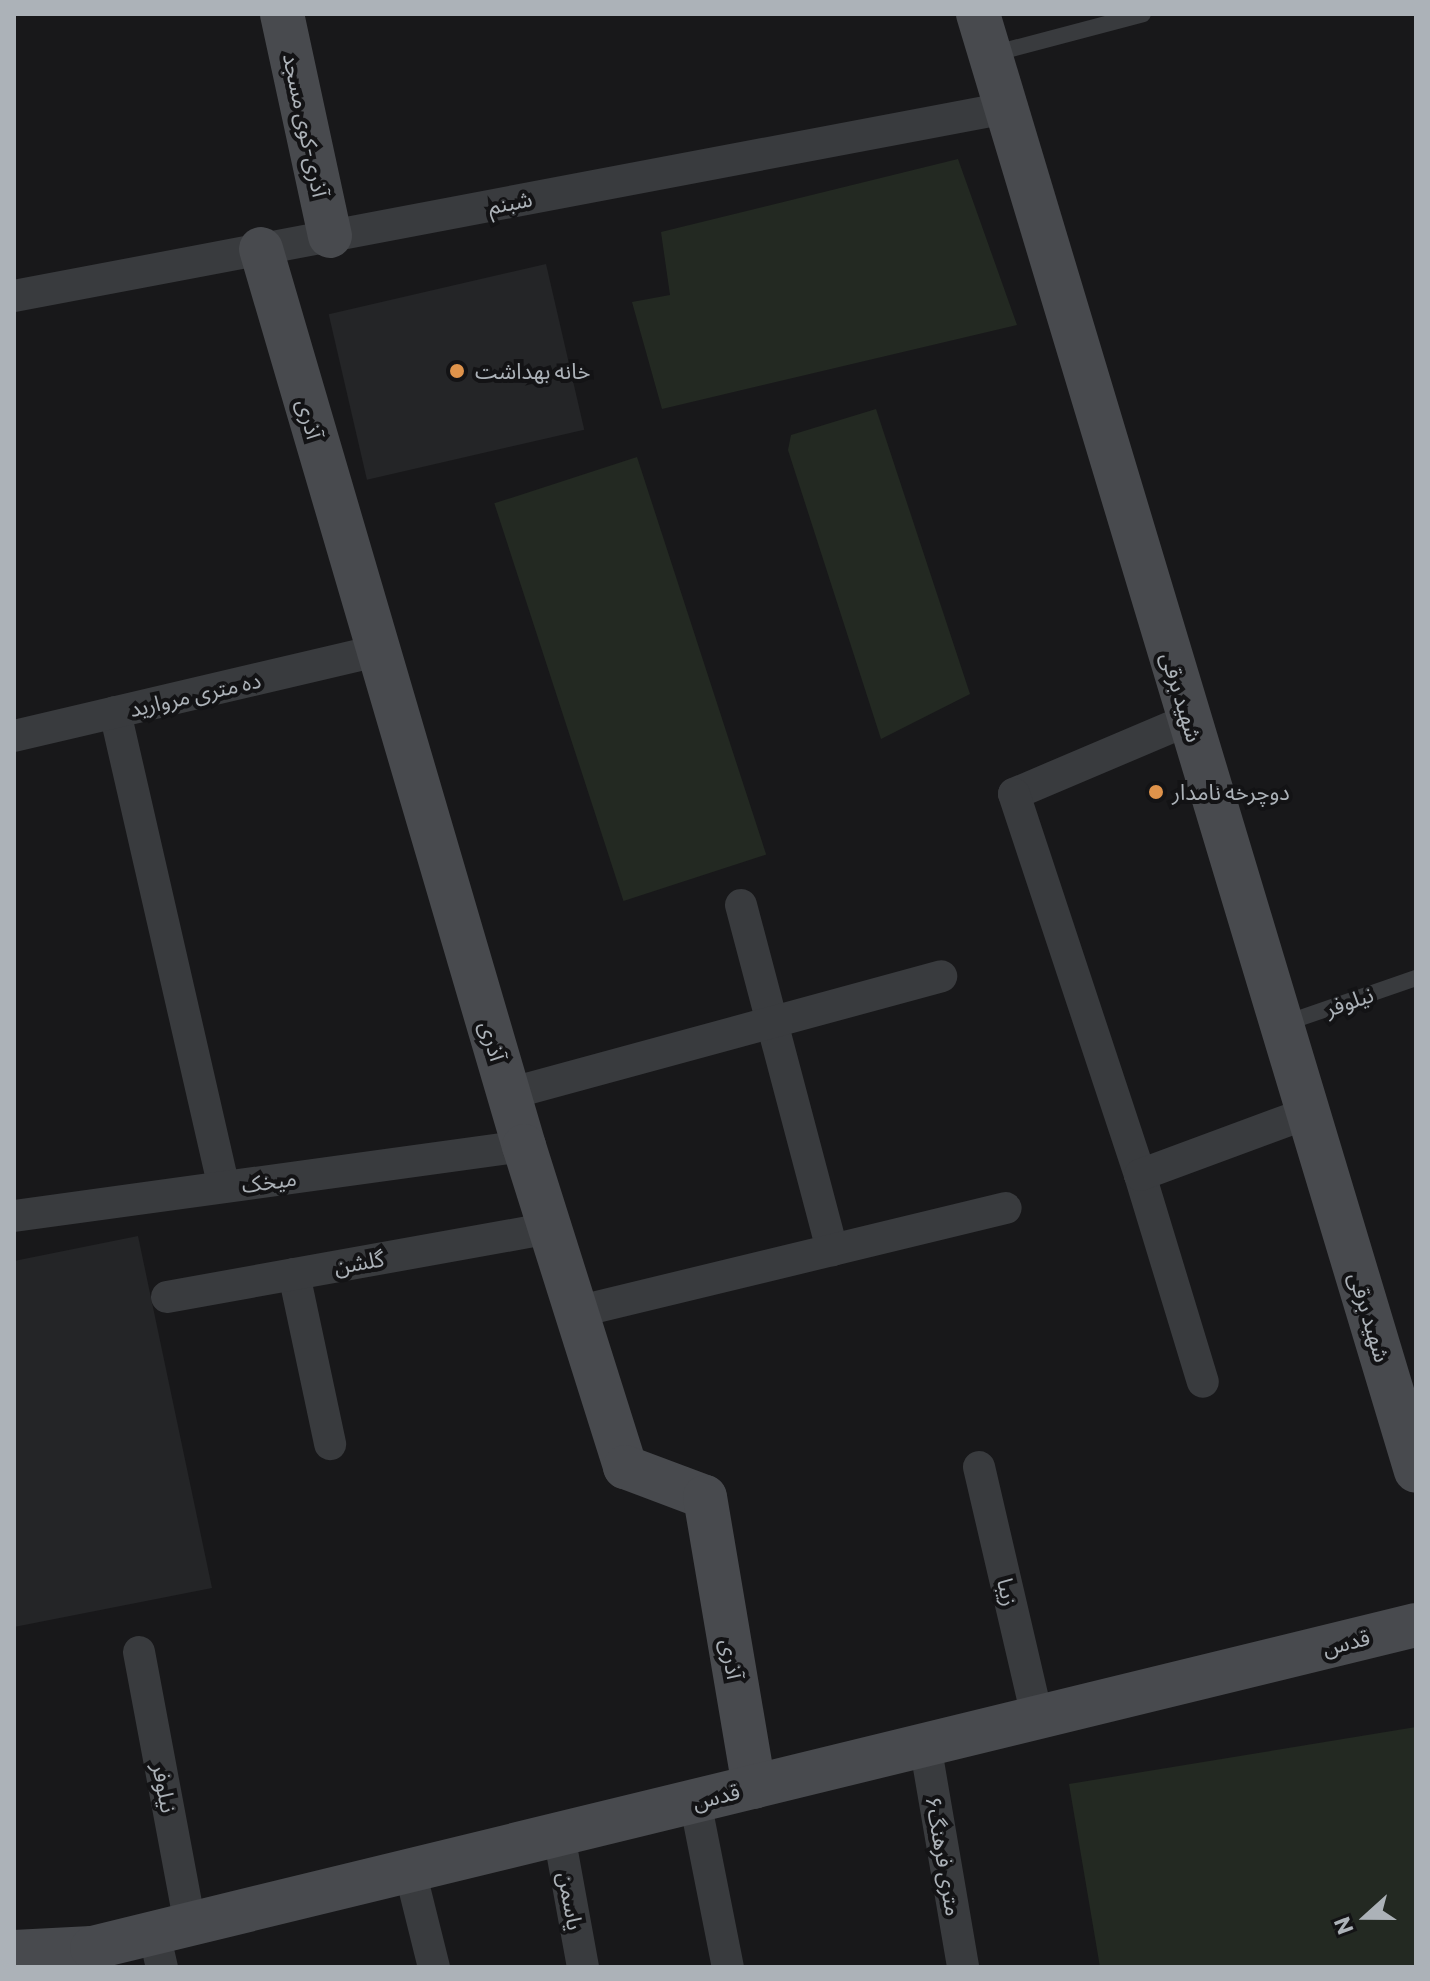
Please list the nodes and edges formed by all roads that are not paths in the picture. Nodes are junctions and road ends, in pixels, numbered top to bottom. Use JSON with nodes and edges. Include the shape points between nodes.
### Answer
{"nodes":[{"id":1,"x":282,"y":14,"type":"edge"},
{"id":2,"x":1143,"y":14,"type":"edge"},
{"id":3,"x":984,"y":34,"type":"edge"},
{"id":4,"x":1006,"y":108,"type":"junction"},
{"id":5,"x":330,"y":236,"type":"junction"},
{"id":6,"x":261,"y":249,"type":"junction"},
{"id":7,"x":14,"y":296,"type":"edge"},
{"id":8,"x":377,"y":651,"type":"junction"},
{"id":9,"x":115,"y":712,"type":"junction"},
{"id":10,"x":1188,"y":720,"type":"junction"},
{"id":11,"x":14,"y":736,"type":"edge"},
{"id":12,"x":741,"y":905,"type":"dead end"},
{"id":13,"x":941,"y":976,"type":"dead end"},
{"id":14,"x":1416,"y":978,"type":"edge"},
{"id":15,"x":772,"y":1022,"type":"junction"},
{"id":16,"x":1281,"y":1024,"type":"junction"},
{"id":17,"x":508,"y":1094,"type":"junction"},
{"id":18,"x":1308,"y":1113,"type":"junction"},
{"id":19,"x":524,"y":1146,"type":"junction"},
{"id":20,"x":1140,"y":1175,"type":"junction"},
{"id":21,"x":224,"y":1187,"type":"junction"},
{"id":22,"x":1006,"y":1208,"type":"dead end"},
{"id":23,"x":14,"y":1216,"type":"edge"},
{"id":24,"x":550,"y":1228,"type":"junction"},
{"id":25,"x":832,"y":1250,"type":"junction"},
{"id":26,"x":294,"y":1274,"type":"junction"},
{"id":27,"x":167,"y":1297,"type":"dead end"},
{"id":28,"x":576,"y":1312,"type":"junction"},
{"id":29,"x":1203,"y":1382,"type":"dead end"},
{"id":30,"x":330,"y":1444,"type":"dead end"},
{"id":31,"x":979,"y":1467,"type":"dead end"},
{"id":32,"x":1416,"y":1471,"type":"edge"},
{"id":33,"x":1416,"y":1625,"type":"edge"},
{"id":34,"x":139,"y":1652,"type":"dead end"},
{"id":35,"x":1037,"y":1717,"type":"junction"},
{"id":36,"x":925,"y":1744,"type":"junction"},
{"id":37,"x":754,"y":1787,"type":"junction"},
{"id":38,"x":695,"y":1801,"type":"junction"},
{"id":39,"x":559,"y":1835,"type":"junction"},
{"id":40,"x":410,"y":1871,"type":"junction"},
{"id":41,"x":169,"y":1942,"type":"edge"},
{"id":42,"x":14,"y":1952,"type":"edge"},
{"id":43,"x":434,"y":1967,"type":"edge"},
{"id":44,"x":583,"y":1967,"type":"edge"},
{"id":45,"x":728,"y":1967,"type":"edge"},
{"id":46,"x":963,"y":1967,"type":"edge"}],
"edges":[{"from":1,"to":5,"type":"street","name":"آذری-کوی مسجد"},
{"from":2,"to":3,"type":"lane"},
{"from":3,"to":4,"type":"street","name":"شهید برقی"},
{"from":4,"to":5,"type":"street","name":"شبنم"},
{"from":4,"to":10,"type":"street","name":"شهید برقی"},
{"from":5,"to":6,"type":"street","name":"شبنم"},
{"from":6,"to":7,"type":"street","name":"شبنم"},
{"from":6,"to":8,"type":"street","name":"آذری"},
{"from":8,"to":9,"type":"street","name":"ده متری مروارید"},
{"from":8,"to":17,"type":"street","name":"آذری"},
{"from":9,"to":11,"type":"street","name":"ده متری مروارید"},
{"from":9,"to":21,"type":"street"},
{"from":10,"to":16,"type":"street","name":"شهید برقی"},
{"from":10,"to":20,"type":"street","via":[[1014,794]]},
{"from":12,"to":15,"type":"street"},
{"from":13,"to":15,"type":"street"},
{"from":14,"to":16,"type":"lane","name":"نیلوفر"},
{"from":15,"to":17,"type":"street"},
{"from":15,"to":25,"type":"street"},
{"from":16,"to":18,"type":"street","name":"شهید برقی"},
{"from":17,"to":19,"type":"street","name":"آذری"},
{"from":18,"to":20,"type":"street"},
{"from":18,"to":32,"type":"street","name":"شهید برقی"},
{"from":19,"to":21,"type":"street","name":"میخک"},
{"from":19,"to":24,"type":"street","name":"آذری"},
{"from":20,"to":29,"type":"street"},
{"from":21,"to":23,"type":"street","name":"میخک"},
{"from":22,"to":25,"type":"street"},
{"from":24,"to":26,"type":"street","name":"گلشن"},
{"from":24,"to":28,"type":"street","name":"آذری"},
{"from":25,"to":28,"type":"street"},
{"from":26,"to":27,"type":"street","name":"گلشن"},
{"from":26,"to":30,"type":"street"},
{"from":28,"to":37,"type":"street","name":"آذری","via":[[625,1467],[705,1497]]},
{"from":31,"to":35,"type":"street","name":"زیبا"},
{"from":33,"to":35,"type":"street","name":"قدس"},
{"from":34,"to":41,"type":"street","name":"نیلوفر"},
{"from":35,"to":36,"type":"street","name":"قدس"},
{"from":36,"to":37,"type":"street","name":"قدس"},
{"from":36,"to":46,"type":"street","name":"۶متری فرهنگ"},
{"from":37,"to":38,"type":"street","name":"قدس"},
{"from":38,"to":39,"type":"street","name":"قدس"},
{"from":38,"to":45,"type":"street"},
{"from":39,"to":40,"type":"street","name":"قدس"},
{"from":39,"to":44,"type":"street","name":"یاسمن"},
{"from":40,"to":41,"type":"street","name":"قدس"},
{"from":40,"to":43,"type":"street"},
{"from":41,"to":42,"type":"street","name":"قدس"}]}
